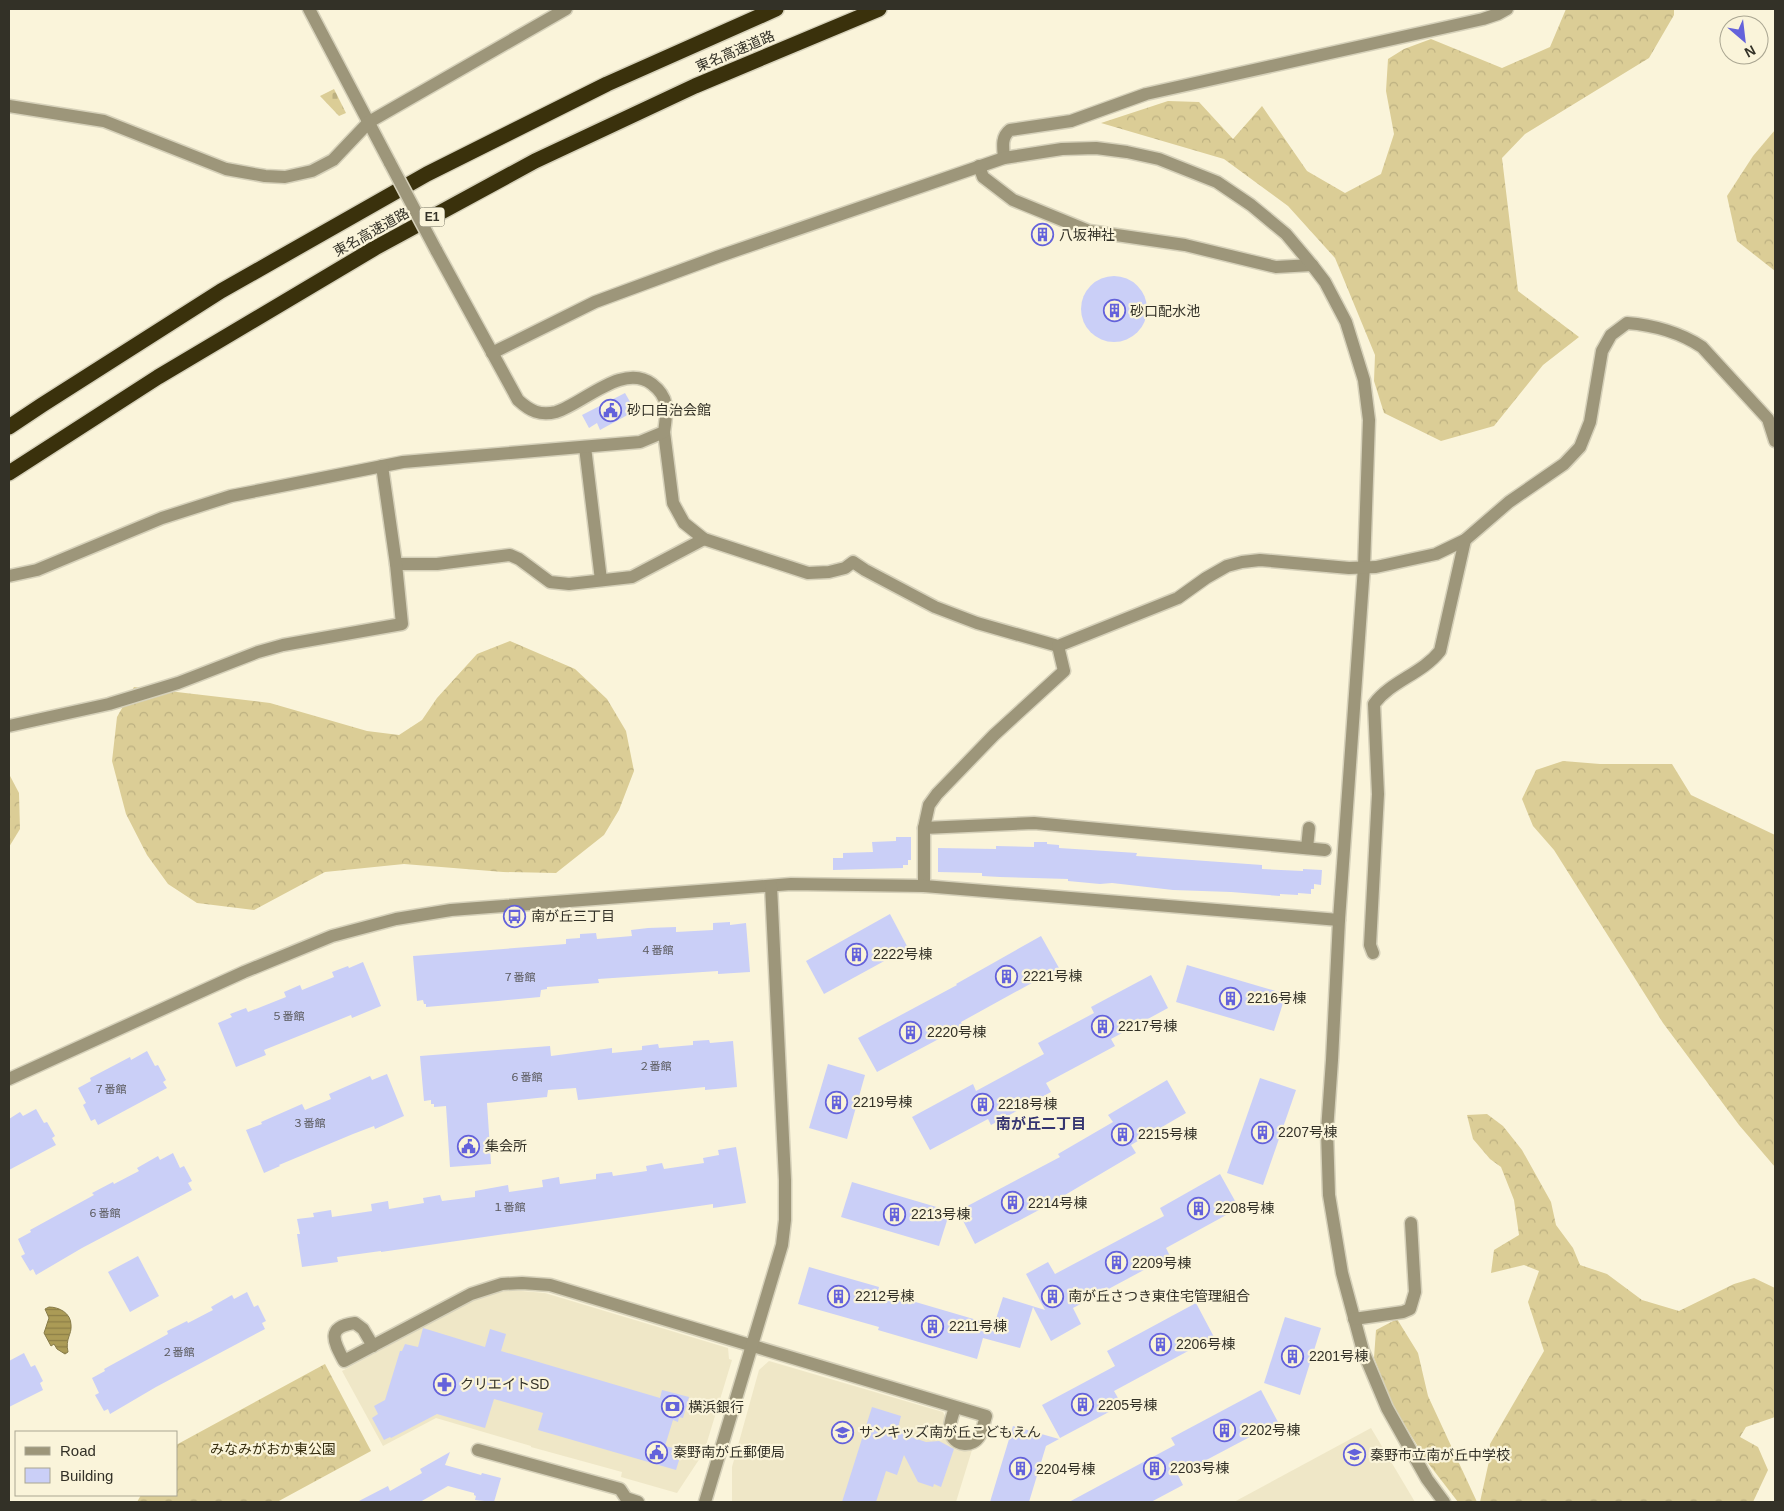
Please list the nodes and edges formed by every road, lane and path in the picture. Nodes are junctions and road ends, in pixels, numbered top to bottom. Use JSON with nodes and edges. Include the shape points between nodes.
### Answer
{"nodes":[{"id":1,"x":309,"y":9,"type":"edge"},
{"id":2,"x":566,"y":9,"type":"edge"},
{"id":3,"x":776,"y":9,"type":"edge"},
{"id":4,"x":879,"y":9,"type":"edge"},
{"id":5,"x":1506,"y":9,"type":"edge"},
{"id":6,"x":9,"y":106,"type":"edge"},
{"id":7,"x":369,"y":122,"type":"junction"},
{"id":8,"x":1004,"y":158,"type":"junction"},
{"id":9,"x":979,"y":166,"type":"junction"},
{"id":10,"x":1312,"y":266,"type":"junction"},
{"id":11,"x":492,"y":353,"type":"junction"},
{"id":12,"x":9,"y":427,"type":"edge"},
{"id":13,"x":664,"y":432,"type":"junction"},
{"id":14,"x":1775,"y":441,"type":"edge"},
{"id":15,"x":586,"y":447,"type":"junction"},
{"id":16,"x":382,"y":466,"type":"junction"},
{"id":17,"x":9,"y":473,"type":"edge"},
{"id":18,"x":704,"y":539,"type":"junction"},
{"id":19,"x":1465,"y":540,"type":"junction"},
{"id":20,"x":396,"y":564,"type":"junction"},
{"id":21,"x":1364,"y":567,"type":"junction"},
{"id":22,"x":9,"y":576,"type":"edge"},
{"id":23,"x":601,"y":580,"type":"junction"},
{"id":24,"x":1058,"y":646,"type":"junction"},
{"id":25,"x":1354,"y":704,"type":"junction"},
{"id":26,"x":1374,"y":704,"type":"junction"},
{"id":27,"x":9,"y":726,"type":"edge"},
{"id":28,"x":924,"y":828,"type":"junction"},
{"id":29,"x":1308,"y":828,"type":"dead end"},
{"id":30,"x":1307,"y":848,"type":"junction"},
{"id":31,"x":1324,"y":850,"type":"dead end"},
{"id":32,"x":771,"y":886,"type":"junction"},
{"id":33,"x":924,"y":886,"type":"junction"},
{"id":34,"x":1339,"y":920,"type":"junction"},
{"id":35,"x":1373,"y":953,"type":"dead end"},
{"id":36,"x":9,"y":1079,"type":"edge"},
{"id":37,"x":1411,"y":1223,"type":"dead end"},
{"id":38,"x":1354,"y":1319,"type":"junction"},
{"id":39,"x":373,"y":1346,"type":"dead end"},
{"id":40,"x":752,"y":1347,"type":"junction"},
{"id":41,"x":955,"y":1407,"type":"dead end"},
{"id":42,"x":478,"y":1450,"type":"dead end"},
{"id":43,"x":638,"y":1502,"type":"edge"},
{"id":44,"x":705,"y":1502,"type":"edge"},
{"id":45,"x":1444,"y":1502,"type":"edge"}],
"edges":[{"from":1,"to":7,"type":"street"},
{"from":2,"to":7,"type":"street"},
{"from":3,"to":12,"type":"highway","name":"東名高速道路","via":[[607,84],[427,174],[221,291]]},
{"from":4,"to":17,"type":"highway","name":"東名高速道路","number":"E1","via":[[694,86],[535,161],[375,248],[158,376]]},
{"from":5,"to":8,"type":"street","via":[[1483,20],[1146,94],[1071,121],[1010,130],[1003,139]]},
{"from":6,"to":7,"type":"street","via":[[104,121],[226,169],[285,177],[312,171],[333,160]]},
{"from":7,"to":11,"type":"street","bridge":true},
{"from":8,"to":9,"type":"street"},
{"from":8,"to":10,"type":"street","via":[[1062,149],[1096,148],[1159,159],[1218,182],[1286,234]]},
{"from":9,"to":10,"type":"street","via":[[983,178],[1013,200],[1089,231],[1185,245],[1276,267]]},
{"from":9,"to":11,"type":"street","via":[[595,302]]},
{"from":10,"to":21,"type":"street","via":[[1325,282],[1346,322],[1364,380],[1369,420]]},
{"from":11,"to":13,"type":"street","via":[[518,400],[530,410],[541,413],[557,412],[617,380],[647,380],[660,390],[667,406]]},
{"from":13,"to":15,"type":"street","via":[[640,442]]},
{"from":13,"to":18,"type":"street","via":[[673,503],[684,523]]},
{"from":14,"to":19,"type":"street","via":[[1768,419],[1702,347],[1689,338],[1643,324],[1627,323],[1611,335],[1602,350],[1590,422],[1580,447],[1564,464],[1509,502]]},
{"from":15,"to":16,"type":"street"},
{"from":15,"to":23,"type":"street"},
{"from":16,"to":20,"type":"street"},
{"from":16,"to":22,"type":"street","via":[[231,496],[162,518],[37,570]]},
{"from":18,"to":23,"type":"street","via":[[632,577]]},
{"from":18,"to":24,"type":"street","via":[[808,573],[829,572],[853,562],[936,607],[977,623]]},
{"from":19,"to":21,"type":"street","via":[[1436,554]]},
{"from":19,"to":26,"type":"street","via":[[1440,651],[1432,662],[1382,693]]},
{"from":20,"to":23,"type":"street","via":[[436,564],[510,555],[550,582],[569,584]]},
{"from":20,"to":27,"type":"street","via":[[402,624],[283,645],[109,704]]},
{"from":21,"to":24,"type":"street","via":[[1260,560],[1242,562],[1227,566],[1178,598]]},
{"from":21,"to":25,"type":"street"},
{"from":24,"to":28,"type":"street","via":[[1064,671],[994,735],[937,794],[929,805]]},
{"from":25,"to":26,"type":"street"},
{"from":25,"to":34,"type":"street"},
{"from":26,"to":35,"type":"street","via":[[1378,794],[1370,945]]},
{"from":28,"to":30,"type":"street","via":[[1034,823]]},
{"from":28,"to":33,"type":"street"},
{"from":29,"to":30,"type":"street"},
{"from":30,"to":31,"type":"street"},
{"from":32,"to":33,"type":"street"},
{"from":32,"to":36,"type":"street","via":[[451,910],[396,919],[332,936],[253,968]]},
{"from":32,"to":40,"type":"street","via":[[785,1220],[782,1245]]},
{"from":33,"to":34,"type":"street"},
{"from":34,"to":38,"type":"street","via":[[1327,1167],[1336,1242]]},
{"from":37,"to":38,"type":"street","via":[[1415,1292],[1410,1308],[1403,1312]]},
{"from":38,"to":45,"type":"street","via":[[1363,1351],[1387,1408],[1427,1479]]},
{"from":39,"to":40,"type":"street","via":[[471,1294],[502,1284],[522,1283],[550,1285]]},
{"from":40,"to":41,"type":"street"},
{"from":40,"to":44,"type":"street"},
{"from":42,"to":43,"type":"street","via":[[620,1489],[626,1498]]}]}
